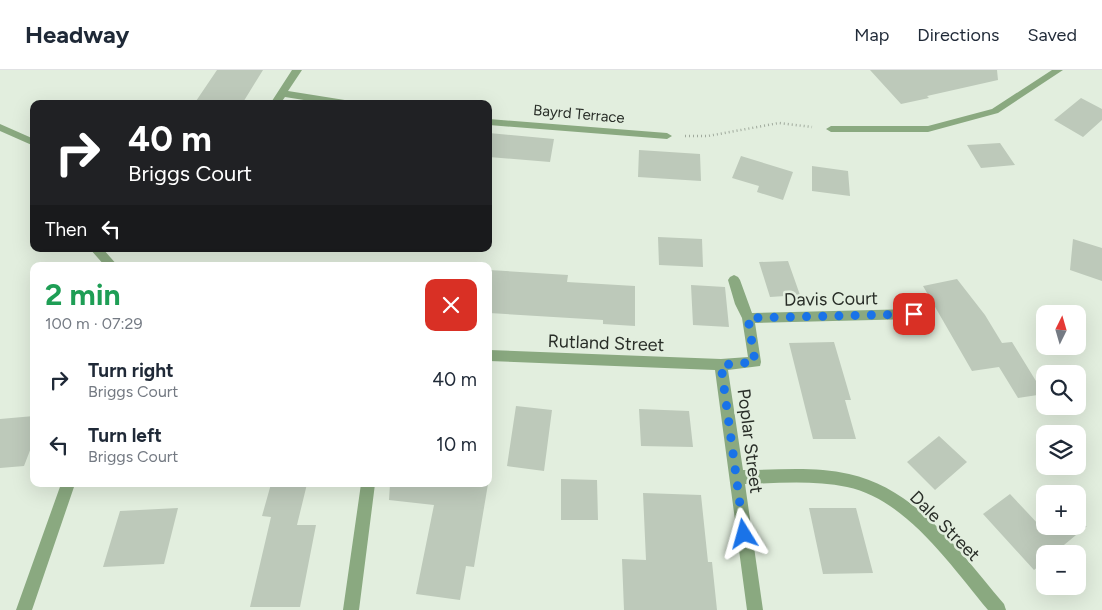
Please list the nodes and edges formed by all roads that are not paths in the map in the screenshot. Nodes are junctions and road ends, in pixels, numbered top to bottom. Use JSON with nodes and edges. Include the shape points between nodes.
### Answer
{"nodes":[{"id":1,"x":297,"y":70,"type":"edge"},
{"id":2,"x":1058,"y":70,"type":"edge"},
{"id":3,"x":282,"y":93,"type":"junction"},
{"id":4,"x":278,"y":100,"type":"edge"},
{"id":5,"x":326,"y":100,"type":"edge"},
{"id":6,"x":492,"y":122,"type":"edge"},
{"id":7,"x":0,"y":127,"type":"edge"},
{"id":8,"x":830,"y":129,"type":"road end"},
{"id":9,"x":667,"y":136,"type":"road end"},
{"id":10,"x":30,"y":141,"type":"edge"},
{"id":11,"x":99,"y":252,"type":"edge"},
{"id":12,"x":108,"y":262,"type":"edge"},
{"id":13,"x":734,"y":280,"type":"dead end"},
{"id":14,"x":914,"y":314,"type":"dead end"},
{"id":15,"x":748,"y":318,"type":"junction"},
{"id":16,"x":492,"y":356,"type":"edge"},
{"id":17,"x":721,"y":365,"type":"junction"},
{"id":18,"x":736,"y":477,"type":"junction"},
{"id":19,"x":67,"y":487,"type":"edge"},
{"id":20,"x":368,"y":487,"type":"edge"},
{"id":21,"x":24,"y":610,"type":"edge"},
{"id":22,"x":351,"y":610,"type":"edge"},
{"id":23,"x":755,"y":610,"type":"edge"},
{"id":24,"x":998,"y":610,"type":"edge"}],
"edges":[{"from":1,"to":3,"type":"street"},
{"from":2,"to":8,"type":"street","via":[[995,111],[928,129]]},
{"from":3,"to":4,"type":"street"},
{"from":3,"to":5,"type":"street"},
{"from":6,"to":9,"type":"street","name":"Bayrd Terrace"},
{"from":7,"to":10,"type":"street"},
{"from":11,"to":12,"type":"street"},
{"from":13,"to":15,"type":"street"},
{"from":14,"to":15,"type":"street","name":"Davis Court"},
{"from":15,"to":17,"type":"street","name":"Rutland Street","via":[[755,362]]},
{"from":16,"to":17,"type":"street","name":"Rutland Street"},
{"from":17,"to":18,"type":"street","name":"Poplar Street"},
{"from":18,"to":23,"type":"street","name":"Poplar Street"},
{"from":18,"to":24,"type":"street","name":"Dale Street","via":[[836,479],[862,484],[892,499],[938,540]]},
{"from":19,"to":21,"type":"street"},
{"from":20,"to":22,"type":"street"}]}
